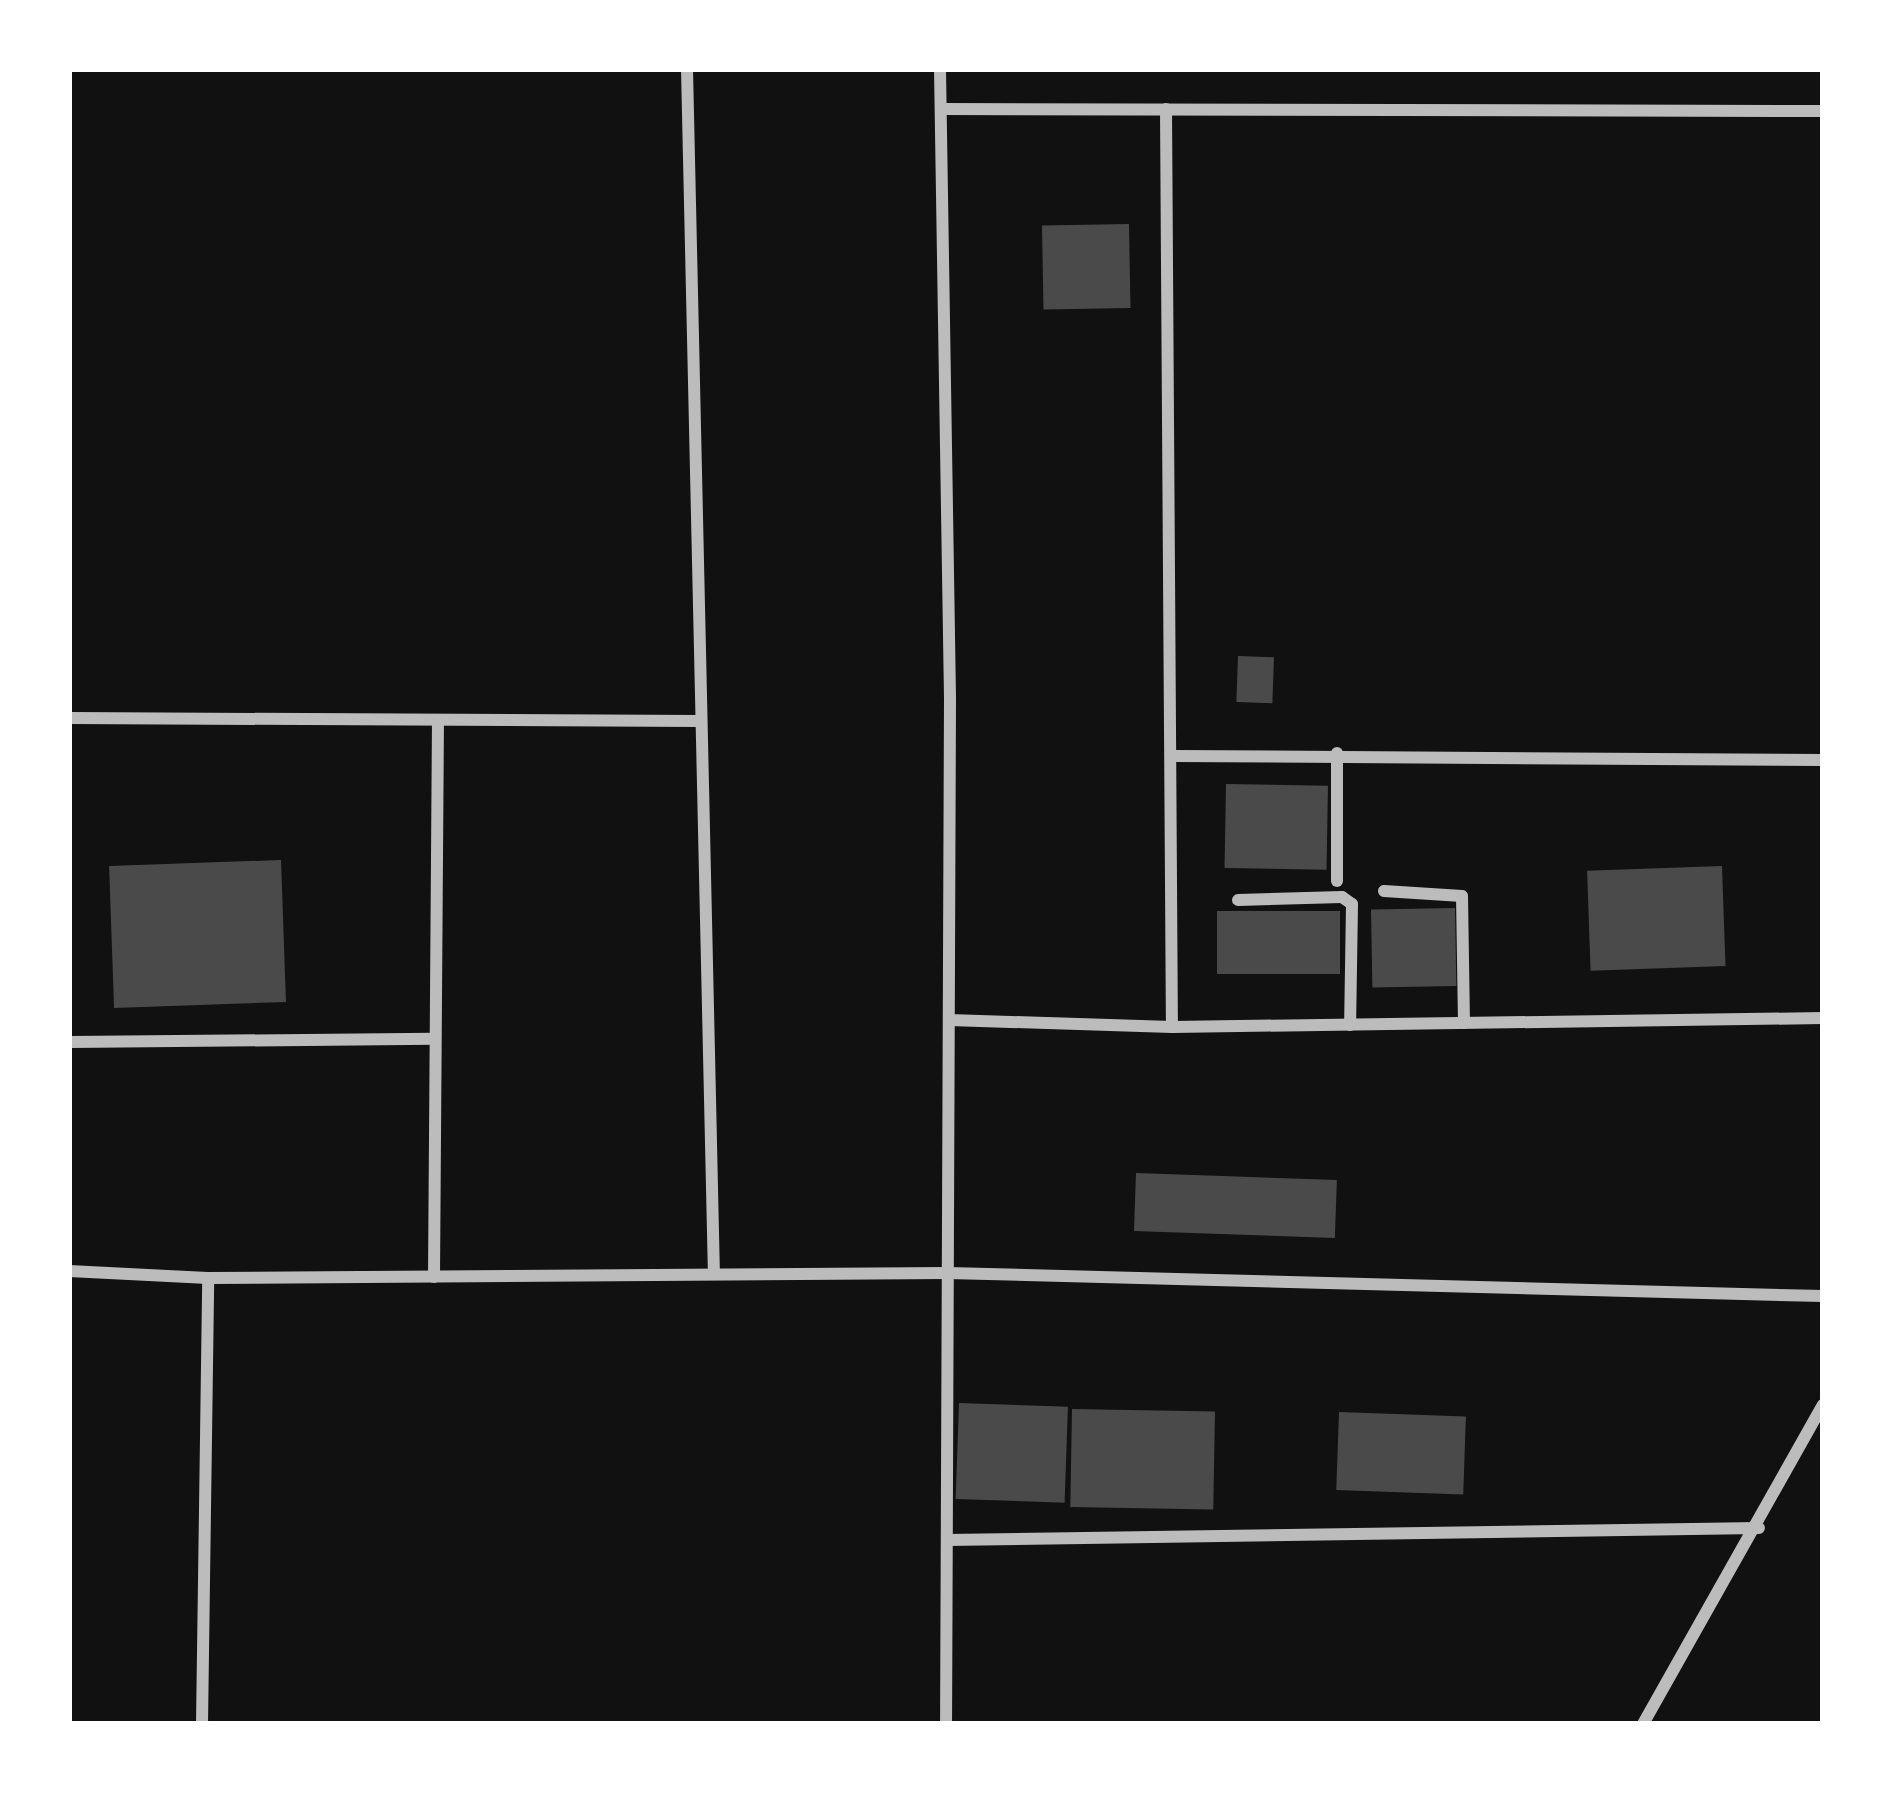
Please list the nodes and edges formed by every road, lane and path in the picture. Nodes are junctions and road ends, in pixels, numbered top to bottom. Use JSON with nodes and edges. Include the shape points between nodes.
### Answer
{"nodes":[{"id":1,"x":687,"y":69,"type":"edge"},
{"id":2,"x":940,"y":69,"type":"edge"},
{"id":3,"x":940,"y":109,"type":"junction"},
{"id":4,"x":1166,"y":109,"type":"junction"},
{"id":5,"x":1823,"y":111,"type":"edge"},
{"id":6,"x":69,"y":718,"type":"edge"},
{"id":7,"x":438,"y":720,"type":"junction"},
{"id":8,"x":699,"y":721,"type":"junction"},
{"id":9,"x":1337,"y":753,"type":"junction"},
{"id":10,"x":1173,"y":756,"type":"junction"},
{"id":11,"x":1823,"y":760,"type":"edge"},
{"id":12,"x":1336,"y":881,"type":"dead end"},
{"id":13,"x":1384,"y":891,"type":"dead end"},
{"id":14,"x":1238,"y":900,"type":"dead end"},
{"id":15,"x":1823,"y":1018,"type":"edge"},
{"id":16,"x":949,"y":1020,"type":"junction"},
{"id":17,"x":1464,"y":1023,"type":"junction"},
{"id":18,"x":1350,"y":1024,"type":"junction"},
{"id":19,"x":1172,"y":1027,"type":"junction"},
{"id":20,"x":434,"y":1040,"type":"junction"},
{"id":21,"x":69,"y":1042,"type":"edge"},
{"id":22,"x":69,"y":1271,"type":"edge"},
{"id":23,"x":948,"y":1273,"type":"junction"},
{"id":24,"x":714,"y":1274,"type":"junction"},
{"id":25,"x":434,"y":1277,"type":"junction"},
{"id":26,"x":208,"y":1278,"type":"junction"},
{"id":27,"x":1823,"y":1296,"type":"edge"},
{"id":28,"x":1823,"y":1405,"type":"edge"},
{"id":29,"x":1759,"y":1528,"type":"junction"},
{"id":30,"x":947,"y":1540,"type":"junction"},
{"id":31,"x":202,"y":1724,"type":"edge"},
{"id":32,"x":946,"y":1724,"type":"edge"},
{"id":33,"x":1642,"y":1724,"type":"edge"}],
"edges":[{"from":1,"to":8,"type":"street"},
{"from":2,"to":3,"type":"street"},
{"from":3,"to":4,"type":"street"},
{"from":3,"to":16,"type":"street"},
{"from":4,"to":5,"type":"street"},
{"from":4,"to":10,"type":"street"},
{"from":6,"to":7,"type":"street"},
{"from":7,"to":8,"type":"street"},
{"from":7,"to":20,"type":"street"},
{"from":8,"to":24,"type":"street"},
{"from":9,"to":10,"type":"street"},
{"from":9,"to":11,"type":"street"},
{"from":9,"to":12,"type":"street"},
{"from":10,"to":19,"type":"street"},
{"from":13,"to":17,"type":"street","via":[[1462,896]]},
{"from":14,"to":18,"type":"street","via":[[1342,896],[1352,904]]},
{"from":15,"to":17,"type":"street"},
{"from":16,"to":19,"type":"street"},
{"from":16,"to":23,"type":"street"},
{"from":17,"to":18,"type":"street"},
{"from":18,"to":19,"type":"street"},
{"from":20,"to":21,"type":"street"},
{"from":20,"to":25,"type":"street"},
{"from":22,"to":26,"type":"street"},
{"from":23,"to":24,"type":"street"},
{"from":23,"to":27,"type":"street"},
{"from":23,"to":30,"type":"street"},
{"from":24,"to":25,"type":"street"},
{"from":25,"to":26,"type":"street"},
{"from":26,"to":31,"type":"street"},
{"from":28,"to":29,"type":"street"},
{"from":29,"to":30,"type":"street"},
{"from":29,"to":33,"type":"street"},
{"from":30,"to":32,"type":"street"}]}
